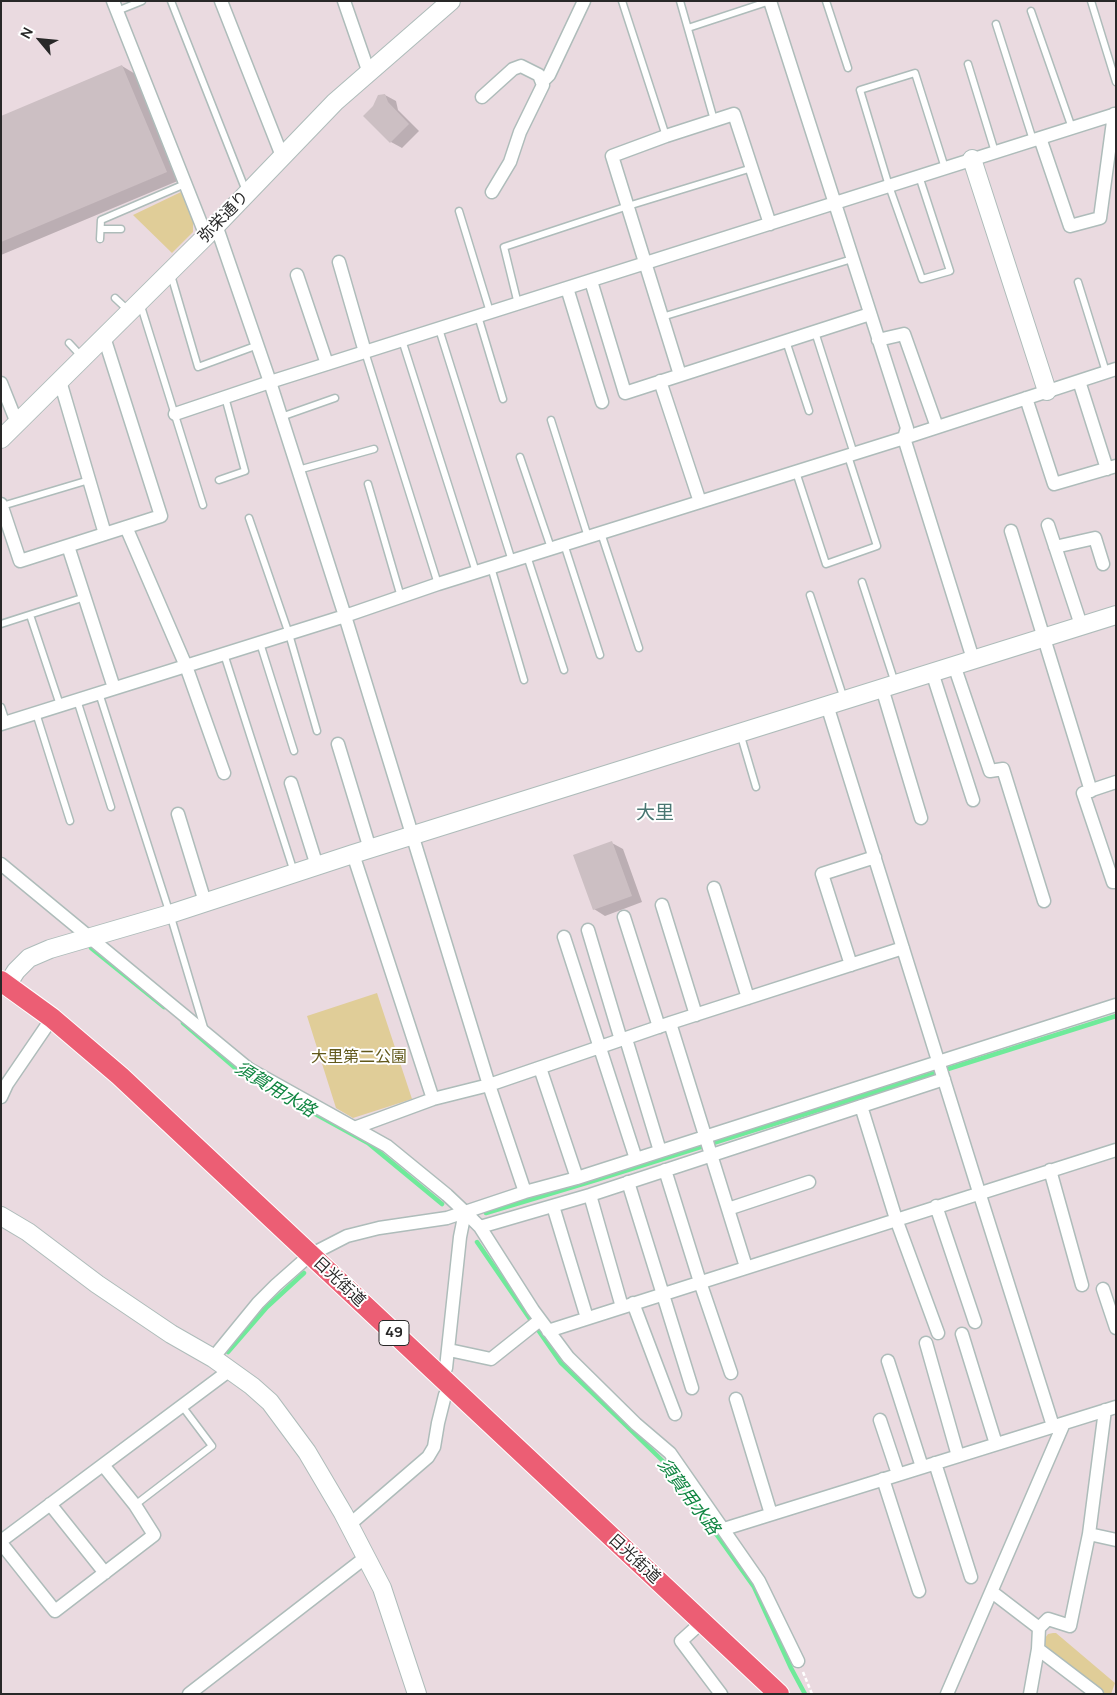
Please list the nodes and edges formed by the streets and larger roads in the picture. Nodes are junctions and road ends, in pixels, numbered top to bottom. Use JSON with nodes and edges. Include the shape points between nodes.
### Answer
{"nodes":[{"id":1,"x":221,"y":1,"type":"edge"},
{"id":2,"x":344,"y":1,"type":"edge"},
{"id":3,"x":452,"y":1,"type":"edge"},
{"id":4,"x":770,"y":1,"type":"edge"},
{"id":5,"x":581,"y":3,"type":"edge"},
{"id":6,"x":115,"y":6,"type":"edge"},
{"id":7,"x":369,"y":74,"type":"junction"},
{"id":8,"x":542,"y":82,"type":"junction"},
{"id":9,"x":482,"y":97,"type":"dead end"},
{"id":10,"x":1115,"y":114,"type":"edge"},
{"id":11,"x":1037,"y":139,"type":"junction"},
{"id":12,"x":282,"y":156,"type":"junction"},
{"id":13,"x":972,"y":159,"type":"junction"},
{"id":14,"x":492,"y":192,"type":"dead end"},
{"id":15,"x":835,"y":203,"type":"junction"},
{"id":16,"x":770,"y":224,"type":"junction"},
{"id":17,"x":211,"y":230,"type":"junction"},
{"id":18,"x":339,"y":262,"type":"dead end"},
{"id":19,"x":646,"y":264,"type":"junction"},
{"id":20,"x":297,"y":275,"type":"dead end"},
{"id":21,"x":591,"y":280,"type":"junction"},
{"id":22,"x":566,"y":288,"type":"junction"},
{"id":23,"x":870,"y":314,"type":"junction"},
{"id":24,"x":104,"y":337,"type":"junction"},
{"id":25,"x":878,"y":340,"type":"junction"},
{"id":26,"x":365,"y":352,"type":"junction"},
{"id":27,"x":327,"y":364,"type":"junction"},
{"id":28,"x":1111,"y":370,"type":"edge"},
{"id":29,"x":680,"y":375,"type":"junction"},
{"id":30,"x":60,"y":380,"type":"junction"},
{"id":31,"x":660,"y":381,"type":"junction"},
{"id":32,"x":1079,"y":381,"type":"junction"},
{"id":33,"x":270,"y":382,"type":"junction"},
{"id":34,"x":1,"y":383,"type":"edge"},
{"id":35,"x":1047,"y":391,"type":"junction"},
{"id":36,"x":1026,"y":398,"type":"junction"},
{"id":37,"x":602,"y":402,"type":"dead end"},
{"id":38,"x":175,"y":414,"type":"road end"},
{"id":39,"x":17,"y":423,"type":"junction"},
{"id":40,"x":937,"y":428,"type":"junction"},
{"id":41,"x":904,"y":438,"type":"junction"},
{"id":42,"x":1,"y":439,"type":"edge"},
{"id":43,"x":1112,"y":468,"type":"edge"},
{"id":44,"x":700,"y":502,"type":"junction"},
{"id":45,"x":2,"y":505,"type":"edge"},
{"id":46,"x":1048,"y":525,"type":"dead end"},
{"id":47,"x":126,"y":527,"type":"junction"},
{"id":48,"x":1011,"y":531,"type":"dead end"},
{"id":49,"x":105,"y":534,"type":"junction"},
{"id":50,"x":68,"y":546,"type":"junction"},
{"id":51,"x":1055,"y":547,"type":"junction"},
{"id":52,"x":1103,"y":564,"type":"dead end"},
{"id":53,"x":1116,"y":615,"type":"edge"},
{"id":54,"x":345,"y":616,"type":"junction"},
{"id":55,"x":1081,"y":625,"type":"junction"},
{"id":56,"x":1044,"y":637,"type":"junction"},
{"id":57,"x":973,"y":659,"type":"junction"},
{"id":58,"x":954,"y":665,"type":"junction"},
{"id":59,"x":186,"y":666,"type":"junction"},
{"id":60,"x":932,"y":672,"type":"junction"},
{"id":61,"x":889,"y":686,"type":"junction"},
{"id":62,"x":114,"y":688,"type":"junction"},
{"id":63,"x":836,"y":703,"type":"junction"},
{"id":64,"x":4,"y":723,"type":"edge"},
{"id":65,"x":338,"y":744,"type":"dead end"},
{"id":66,"x":224,"y":773,"type":"dead end"},
{"id":67,"x":291,"y":782,"type":"dead end"},
{"id":68,"x":1116,"y":782,"type":"edge"},
{"id":69,"x":1091,"y":791,"type":"junction"},
{"id":70,"x":973,"y":800,"type":"dead end"},
{"id":71,"x":178,"y":814,"type":"dead end"},
{"id":72,"x":921,"y":818,"type":"dead end"},
{"id":73,"x":412,"y":836,"type":"junction"},
{"id":74,"x":361,"y":851,"type":"junction"},
{"id":75,"x":875,"y":857,"type":"junction"},
{"id":76,"x":1,"y":864,"type":"edge"},
{"id":77,"x":317,"y":866,"type":"junction"},
{"id":78,"x":1116,"y":882,"type":"edge"},
{"id":79,"x":714,"y":888,"type":"dead end"},
{"id":80,"x":1044,"y":901,"type":"dead end"},
{"id":81,"x":206,"y":902,"type":"junction"},
{"id":82,"x":662,"y":905,"type":"dead end"},
{"id":83,"x":624,"y":917,"type":"dead end"},
{"id":84,"x":588,"y":930,"type":"dead end"},
{"id":85,"x":91,"y":937,"type":"junction"},
{"id":86,"x":564,"y":937,"type":"dead end"},
{"id":87,"x":903,"y":948,"type":"junction"},
{"id":88,"x":852,"y":965,"type":"junction"},
{"id":89,"x":4,"y":983,"type":"edge"},
{"id":90,"x":748,"y":998,"type":"junction"},
{"id":91,"x":1116,"y":1006,"type":"edge"},
{"id":92,"x":696,"y":1015,"type":"junction"},
{"id":93,"x":52,"y":1018,"type":"junction"},
{"id":94,"x":665,"y":1025,"type":"junction"},
{"id":95,"x":623,"y":1039,"type":"junction"},
{"id":96,"x":600,"y":1047,"type":"junction"},
{"id":97,"x":939,"y":1062,"type":"junction"},
{"id":98,"x":540,"y":1068,"type":"junction"},
{"id":99,"x":944,"y":1079,"type":"junction"},
{"id":100,"x":4,"y":1083,"type":"edge"},
{"id":101,"x":489,"y":1085,"type":"junction"},
{"id":102,"x":1,"y":1097,"type":"edge"},
{"id":103,"x":433,"y":1099,"type":"junction"},
{"id":104,"x":861,"y":1106,"type":"junction"},
{"id":105,"x":356,"y":1128,"type":"junction"},
{"id":106,"x":705,"y":1137,"type":"junction"},
{"id":107,"x":1116,"y":1150,"type":"edge"},
{"id":108,"x":660,"y":1151,"type":"junction"},
{"id":109,"x":711,"y":1155,"type":"junction"},
{"id":110,"x":636,"y":1159,"type":"junction"},
{"id":111,"x":665,"y":1170,"type":"junction"},
{"id":112,"x":1050,"y":1170,"type":"junction"},
{"id":113,"x":577,"y":1178,"type":"junction"},
{"id":114,"x":628,"y":1182,"type":"junction"},
{"id":115,"x":810,"y":1182,"type":"dead end"},
{"id":116,"x":525,"y":1192,"type":"junction"},
{"id":117,"x":979,"y":1192,"type":"junction"},
{"id":118,"x":590,"y":1195,"type":"junction"},
{"id":119,"x":553,"y":1206,"type":"junction"},
{"id":120,"x":936,"y":1206,"type":"junction"},
{"id":121,"x":728,"y":1209,"type":"junction"},
{"id":122,"x":465,"y":1212,"type":"junction"},
{"id":123,"x":1,"y":1216,"type":"edge"},
{"id":124,"x":896,"y":1219,"type":"junction"},
{"id":125,"x":480,"y":1228,"type":"junction"},
{"id":126,"x":310,"y":1255,"type":"junction"},
{"id":127,"x":746,"y":1267,"type":"junction"},
{"id":128,"x":700,"y":1282,"type":"junction"},
{"id":129,"x":1082,"y":1285,"type":"dead end"},
{"id":130,"x":1103,"y":1289,"type":"dead end"},
{"id":131,"x":662,"y":1294,"type":"junction"},
{"id":132,"x":627,"y":1305,"type":"junction"},
{"id":133,"x":587,"y":1318,"type":"junction"},
{"id":134,"x":540,"y":1320,"type":"junction"},
{"id":135,"x":975,"y":1322,"type":"dead end"},
{"id":136,"x":1116,"y":1328,"type":"edge"},
{"id":137,"x":548,"y":1331,"type":"junction"},
{"id":138,"x":938,"y":1333,"type":"dead end"},
{"id":139,"x":962,"y":1334,"type":"dead end"},
{"id":140,"x":926,"y":1343,"type":"dead end"},
{"id":141,"x":449,"y":1350,"type":"junction"},
{"id":142,"x":214,"y":1358,"type":"junction"},
{"id":143,"x":888,"y":1361,"type":"dead end"},
{"id":144,"x":230,"y":1370,"type":"junction"},
{"id":145,"x":732,"y":1373,"type":"dead end"},
{"id":146,"x":445,"y":1382,"type":"junction"},
{"id":147,"x":692,"y":1388,"type":"dead end"},
{"id":148,"x":736,"y":1399,"type":"dead end"},
{"id":149,"x":1110,"y":1408,"type":"edge"},
{"id":150,"x":675,"y":1414,"type":"dead end"},
{"id":151,"x":880,"y":1420,"type":"dead end"},
{"id":152,"x":1059,"y":1424,"type":"junction"},
{"id":153,"x":996,"y":1444,"type":"junction"},
{"id":154,"x":958,"y":1456,"type":"junction"},
{"id":155,"x":935,"y":1463,"type":"junction"},
{"id":156,"x":103,"y":1464,"type":"junction"},
{"id":157,"x":922,"y":1467,"type":"junction"},
{"id":158,"x":898,"y":1474,"type":"junction"},
{"id":159,"x":883,"y":1479,"type":"junction"},
{"id":160,"x":50,"y":1504,"type":"junction"},
{"id":161,"x":771,"y":1514,"type":"junction"},
{"id":162,"x":349,"y":1525,"type":"junction"},
{"id":163,"x":724,"y":1529,"type":"junction"},
{"id":164,"x":1089,"y":1534,"type":"junction"},
{"id":165,"x":1116,"y":1540,"type":"edge"},
{"id":166,"x":1,"y":1542,"type":"edge"},
{"id":167,"x":366,"y":1557,"type":"junction"},
{"id":168,"x":105,"y":1573,"type":"junction"},
{"id":169,"x":971,"y":1577,"type":"dead end"},
{"id":170,"x":918,"y":1591,"type":"dead end"},
{"id":171,"x":992,"y":1592,"type":"junction"},
{"id":172,"x":702,"y":1622,"type":"junction"},
{"id":173,"x":1040,"y":1628,"type":"junction"},
{"id":174,"x":1038,"y":1649,"type":"junction"},
{"id":175,"x":798,"y":1661,"type":"road end"},
{"id":176,"x":189,"y":1694,"type":"edge"},
{"id":177,"x":416,"y":1694,"type":"edge"},
{"id":178,"x":722,"y":1694,"type":"edge"},
{"id":179,"x":779,"y":1694,"type":"edge"},
{"id":180,"x":947,"y":1694,"type":"edge"},
{"id":181,"x":1030,"y":1694,"type":"edge"},
{"id":182,"x":1097,"y":1694,"type":"edge"}],
"edges":[{"from":1,"to":12,"type":"street"},
{"from":2,"to":7,"type":"street"},
{"from":3,"to":7,"type":"street","name":"弥栄通り"},
{"from":4,"to":15,"type":"street"},
{"from":5,"to":8,"type":"street","via":[[549,75]]},
{"from":6,"to":17,"type":"street","via":[[185,184]]},
{"from":7,"to":12,"type":"street","name":"弥栄通り","via":[[335,102]]},
{"from":8,"to":9,"type":"street","via":[[539,75],[521,66]]},
{"from":8,"to":14,"type":"street","via":[[510,162]]},
{"from":10,"to":11,"type":"street"},
{"from":10,"to":11,"type":"street","via":[[1100,218],[1070,226]]},
{"from":11,"to":13,"type":"street"},
{"from":12,"to":17,"type":"street","name":"弥栄通り"},
{"from":13,"to":15,"type":"street"},
{"from":13,"to":35,"type":"street"},
{"from":15,"to":16,"type":"street"},
{"from":15,"to":23,"type":"street"},
{"from":16,"to":19,"type":"street"},
{"from":16,"to":19,"type":"street","via":[[734,114],[714,120],[612,156]]},
{"from":17,"to":24,"type":"street","name":"弥栄通り"},
{"from":17,"to":33,"type":"street"},
{"from":18,"to":26,"type":"street"},
{"from":19,"to":21,"type":"street"},
{"from":19,"to":29,"type":"street"},
{"from":20,"to":27,"type":"street"},
{"from":21,"to":22,"type":"street"},
{"from":21,"to":31,"type":"street","via":[[625,393]]},
{"from":22,"to":26,"type":"street"},
{"from":22,"to":37,"type":"street"},
{"from":23,"to":25,"type":"street"},
{"from":23,"to":29,"type":"street"},
{"from":24,"to":30,"type":"street","name":"弥栄通り"},
{"from":24,"to":47,"type":"street","via":[[161,516]]},
{"from":25,"to":40,"type":"street","via":[[904,334]]},
{"from":25,"to":41,"type":"street","via":[[906,428]]},
{"from":26,"to":27,"type":"street"},
{"from":27,"to":33,"type":"street"},
{"from":28,"to":32,"type":"street"},
{"from":29,"to":31,"type":"street"},
{"from":30,"to":39,"type":"street","name":"弥栄通り"},
{"from":30,"to":49,"type":"street"},
{"from":31,"to":44,"type":"street"},
{"from":32,"to":35,"type":"street"},
{"from":32,"to":43,"type":"street"},
{"from":33,"to":38,"type":"street"},
{"from":33,"to":54,"type":"street"},
{"from":34,"to":39,"type":"street"},
{"from":35,"to":36,"type":"street"},
{"from":36,"to":40,"type":"street"},
{"from":36,"to":43,"type":"street","via":[[1054,484]]},
{"from":39,"to":42,"type":"street","name":"弥栄通り"},
{"from":40,"to":41,"type":"street"},
{"from":41,"to":44,"type":"street"},
{"from":41,"to":57,"type":"street"},
{"from":44,"to":54,"type":"street"},
{"from":45,"to":50,"type":"street","via":[[20,561]]},
{"from":46,"to":51,"type":"street"},
{"from":47,"to":49,"type":"street"},
{"from":47,"to":59,"type":"street"},
{"from":48,"to":56,"type":"street"},
{"from":49,"to":50,"type":"street"},
{"from":50,"to":62,"type":"street"},
{"from":51,"to":52,"type":"street","via":[[1095,538]]},
{"from":51,"to":55,"type":"street"},
{"from":53,"to":55,"type":"street"},
{"from":54,"to":59,"type":"street"},
{"from":54,"to":73,"type":"street"},
{"from":55,"to":56,"type":"street"},
{"from":56,"to":57,"type":"street"},
{"from":56,"to":69,"type":"street"},
{"from":57,"to":58,"type":"street"},
{"from":58,"to":60,"type":"street"},
{"from":58,"to":80,"type":"street","via":[[990,771],[1003,769]]},
{"from":59,"to":62,"type":"street"},
{"from":59,"to":66,"type":"street"},
{"from":60,"to":61,"type":"street"},
{"from":60,"to":70,"type":"street"},
{"from":61,"to":63,"type":"street"},
{"from":61,"to":72,"type":"street"},
{"from":62,"to":64,"type":"street"},
{"from":63,"to":73,"type":"street"},
{"from":63,"to":75,"type":"street"},
{"from":65,"to":74,"type":"street"},
{"from":67,"to":77,"type":"street"},
{"from":68,"to":69,"type":"street"},
{"from":69,"to":78,"type":"street","via":[[1083,793]]},
{"from":71,"to":81,"type":"street"},
{"from":73,"to":74,"type":"street"},
{"from":73,"to":101,"type":"street"},
{"from":74,"to":77,"type":"street"},
{"from":74,"to":103,"type":"street"},
{"from":75,"to":87,"type":"street"},
{"from":75,"to":88,"type":"street","via":[[822,874]]},
{"from":76,"to":85,"type":"street"},
{"from":77,"to":81,"type":"street"},
{"from":79,"to":90,"type":"street"},
{"from":81,"to":85,"type":"street"},
{"from":82,"to":92,"type":"street"},
{"from":83,"to":94,"type":"street"},
{"from":84,"to":95,"type":"street"},
{"from":85,"to":89,"type":"street","via":[[50,948],[29,958]]},
{"from":85,"to":105,"type":"street","via":[[249,1069]]},
{"from":86,"to":96,"type":"street"},
{"from":87,"to":88,"type":"street"},
{"from":87,"to":97,"type":"street"},
{"from":88,"to":90,"type":"street"},
{"from":89,"to":93,"type":"main road","name":"日光街道","number":"49"},
{"from":90,"to":92,"type":"street"},
{"from":91,"to":97,"type":"street"},
{"from":92,"to":94,"type":"street"},
{"from":93,"to":100,"type":"street"},
{"from":93,"to":126,"type":"main road","name":"日光街道","number":"49","via":[[120,1076]]},
{"from":94,"to":95,"type":"street"},
{"from":94,"to":106,"type":"street"},
{"from":95,"to":96,"type":"street"},
{"from":95,"to":108,"type":"street"},
{"from":96,"to":98,"type":"street"},
{"from":96,"to":110,"type":"street"},
{"from":97,"to":99,"type":"street"},
{"from":97,"to":106,"type":"street"},
{"from":98,"to":101,"type":"street"},
{"from":98,"to":113,"type":"street"},
{"from":99,"to":104,"type":"street"},
{"from":99,"to":117,"type":"street"},
{"from":100,"to":102,"type":"street"},
{"from":101,"to":103,"type":"street"},
{"from":101,"to":116,"type":"street"},
{"from":103,"to":105,"type":"street"},
{"from":104,"to":109,"type":"street"},
{"from":104,"to":124,"type":"street"},
{"from":105,"to":122,"type":"street","via":[[388,1146]]},
{"from":106,"to":108,"type":"street"},
{"from":106,"to":109,"type":"street"},
{"from":107,"to":112,"type":"street"},
{"from":108,"to":110,"type":"street"},
{"from":109,"to":111,"type":"street"},
{"from":109,"to":121,"type":"street"},
{"from":110,"to":113,"type":"street"},
{"from":111,"to":114,"type":"street"},
{"from":111,"to":128,"type":"street"},
{"from":112,"to":117,"type":"street"},
{"from":112,"to":129,"type":"street"},
{"from":113,"to":116,"type":"street"},
{"from":114,"to":118,"type":"street"},
{"from":114,"to":131,"type":"street"},
{"from":115,"to":121,"type":"street"},
{"from":116,"to":122,"type":"street"},
{"from":117,"to":120,"type":"street"},
{"from":117,"to":152,"type":"street"},
{"from":118,"to":119,"type":"street"},
{"from":118,"to":132,"type":"street"},
{"from":119,"to":125,"type":"street"},
{"from":119,"to":133,"type":"street"},
{"from":120,"to":124,"type":"street"},
{"from":120,"to":135,"type":"street"},
{"from":121,"to":127,"type":"street"},
{"from":122,"to":125,"type":"street"},
{"from":122,"to":126,"type":"street","via":[[347,1236]]},
{"from":122,"to":141,"type":"street"},
{"from":123,"to":142,"type":"street","via":[[162,1328]]},
{"from":124,"to":127,"type":"street"},
{"from":124,"to":138,"type":"street"},
{"from":125,"to":134,"type":"street"},
{"from":126,"to":142,"type":"street","via":[[258,1303]]},
{"from":126,"to":146,"type":"main road","name":"日光街道","number":"49"},
{"from":127,"to":128,"type":"street"},
{"from":128,"to":131,"type":"street"},
{"from":128,"to":145,"type":"street"},
{"from":130,"to":136,"type":"street"},
{"from":131,"to":132,"type":"street"},
{"from":131,"to":147,"type":"street"},
{"from":132,"to":133,"type":"street"},
{"from":132,"to":150,"type":"street"},
{"from":133,"to":137,"type":"street"},
{"from":134,"to":137,"type":"street"},
{"from":134,"to":141,"type":"street","via":[[491,1359]]},
{"from":137,"to":163,"type":"street","via":[[568,1357],[670,1453]]},
{"from":139,"to":153,"type":"street"},
{"from":140,"to":154,"type":"street"},
{"from":141,"to":146,"type":"street"},
{"from":142,"to":144,"type":"street"},
{"from":143,"to":157,"type":"street"},
{"from":144,"to":156,"type":"street"},
{"from":144,"to":162,"type":"street","via":[[270,1402],[289,1426]]},
{"from":146,"to":162,"type":"street","via":[[434,1447],[428,1457]]},
{"from":146,"to":172,"type":"main road","name":"日光街道","number":"49"},
{"from":148,"to":161,"type":"street"},
{"from":149,"to":152,"type":"street"},
{"from":149,"to":164,"type":"street"},
{"from":151,"to":158,"type":"street"},
{"from":152,"to":153,"type":"street"},
{"from":152,"to":171,"type":"street"},
{"from":153,"to":154,"type":"street"},
{"from":154,"to":155,"type":"street"},
{"from":155,"to":157,"type":"street"},
{"from":155,"to":169,"type":"street"},
{"from":156,"to":160,"type":"street"},
{"from":156,"to":168,"type":"street","via":[[154,1535]]},
{"from":157,"to":158,"type":"street"},
{"from":158,"to":159,"type":"street"},
{"from":159,"to":161,"type":"street"},
{"from":159,"to":170,"type":"street"},
{"from":160,"to":166,"type":"street"},
{"from":160,"to":168,"type":"street"},
{"from":161,"to":163,"type":"street"},
{"from":162,"to":167,"type":"street"},
{"from":163,"to":175,"type":"street","via":[[759,1581]]},
{"from":164,"to":165,"type":"street"},
{"from":164,"to":173,"type":"street","via":[[1070,1626],[1048,1619]]},
{"from":166,"to":168,"type":"street","via":[[55,1611]]},
{"from":167,"to":176,"type":"street"},
{"from":167,"to":177,"type":"street","via":[[382,1588]]},
{"from":171,"to":173,"type":"street"},
{"from":171,"to":180,"type":"street"},
{"from":172,"to":178,"type":"street","via":[[681,1641]]},
{"from":172,"to":179,"type":"main road","name":"日光街道","number":"49"},
{"from":173,"to":174,"type":"street"},
{"from":174,"to":181,"type":"street"},
{"from":174,"to":182,"type":"street"}]}
